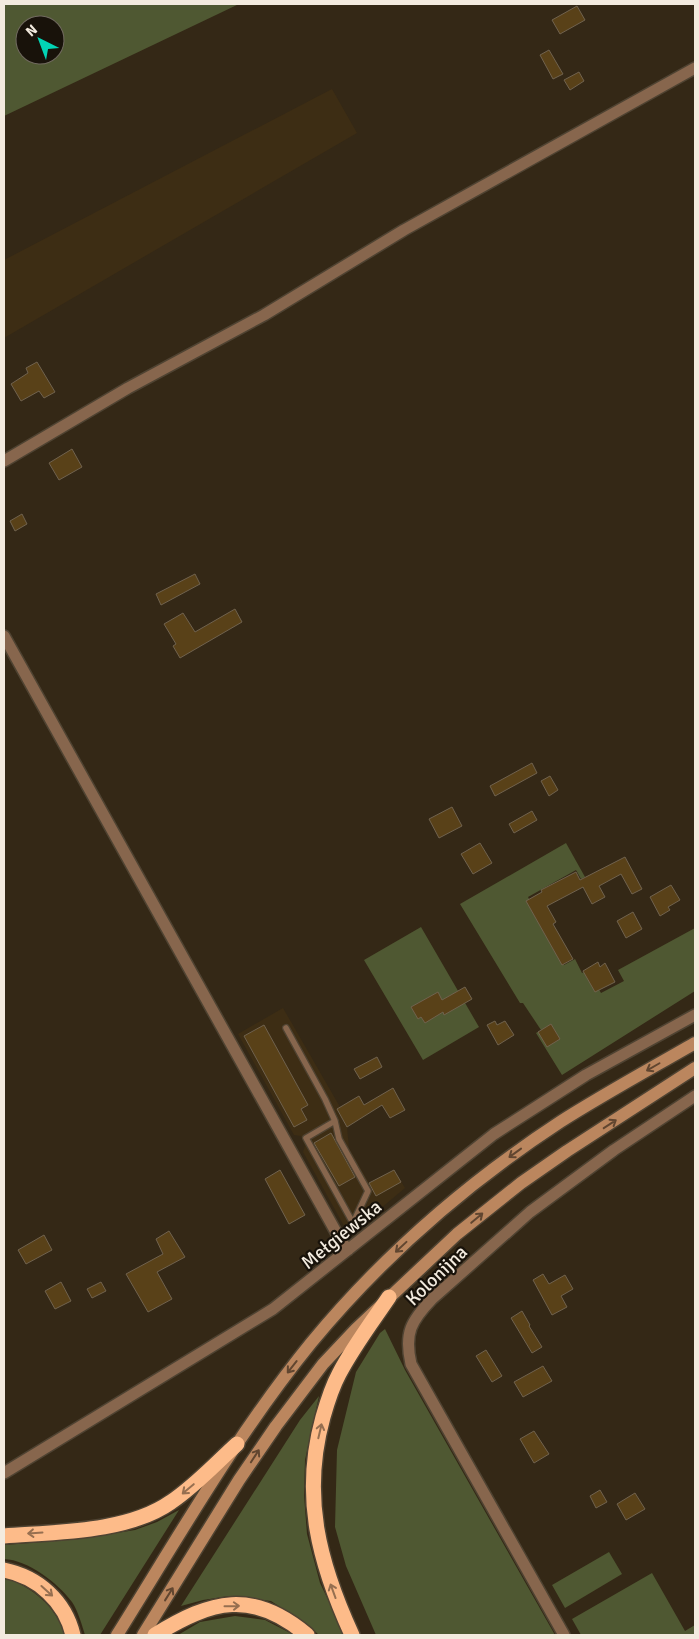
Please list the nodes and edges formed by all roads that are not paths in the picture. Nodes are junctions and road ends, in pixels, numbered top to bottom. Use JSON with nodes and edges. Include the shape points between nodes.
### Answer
{"nodes":[{"id":1,"x":695,"y":68,"type":"edge"},
{"id":2,"x":4,"y":460,"type":"edge"},
{"id":3,"x":4,"y":636,"type":"edge"},
{"id":4,"x":695,"y":1015,"type":"edge"},
{"id":5,"x":286,"y":1028,"type":"dead end"},
{"id":6,"x":695,"y":1043,"type":"edge"},
{"id":7,"x":695,"y":1068,"type":"edge"},
{"id":8,"x":695,"y":1096,"type":"edge"},
{"id":9,"x":335,"y":1121,"type":"junction"},
{"id":10,"x":353,"y":1223,"type":"junction"},
{"id":11,"x":344,"y":1246,"type":"junction"},
{"id":12,"x":389,"y":1297,"type":"junction"},
{"id":13,"x":237,"y":1444,"type":"junction"},
{"id":14,"x":4,"y":1473,"type":"edge"},
{"id":15,"x":4,"y":1536,"type":"edge"},
{"id":16,"x":4,"y":1570,"type":"edge"},
{"id":17,"x":73,"y":1635,"type":"edge"},
{"id":18,"x":117,"y":1635,"type":"edge"},
{"id":19,"x":143,"y":1635,"type":"edge"},
{"id":20,"x":156,"y":1635,"type":"edge"},
{"id":21,"x":307,"y":1635,"type":"edge"},
{"id":22,"x":352,"y":1635,"type":"edge"},
{"id":23,"x":564,"y":1635,"type":"edge"}],
"edges":[{"from":1,"to":2,"type":"street","via":[[404,230],[264,314]]},
{"from":3,"to":11,"type":"street"},
{"from":4,"to":11,"type":"street","name":"Mełgiewska","via":[[586,1075],[502,1128]]},
{"from":5,"to":9,"type":"lane"},
{"from":6,"to":13,"type":"main road","one_way":true,"via":[[559,1123],[437,1214],[327,1325],[282,1380]]},
{"from":12,"to":7,"type":"main road","one_way":true,"via":[[457,1234],[521,1183]]},
{"from":8,"to":23,"type":"street","name":"Kolonijna","via":[[530,1212],[432,1298],[410,1326],[408,1348],[412,1364]]},
{"from":9,"to":10,"type":"lane","via":[[339,1139],[368,1191]]},
{"from":9,"to":10,"type":"lane","via":[[306,1138]]},
{"from":10,"to":11,"type":"lane"},
{"from":11,"to":14,"type":"street","name":"Mełgiewska","via":[[273,1309]]},
{"from":19,"to":12,"type":"main road","one_way":true,"via":[[276,1426],[326,1360]]},
{"from":22,"to":12,"type":"highway","one_way":true,"via":[[337,1603],[315,1526],[315,1456],[324,1415],[338,1376]]},
{"from":13,"to":15,"type":"highway","one_way":true,"via":[[189,1488],[147,1516],[78,1530]]},
{"from":13,"to":18,"type":"main road"},
{"from":16,"to":17,"type":"highway","one_way":true,"via":[[28,1577],[47,1590],[64,1611]]},
{"from":20,"to":21,"type":"highway","one_way":true,"via":[[202,1610],[232,1605],[277,1614]]}]}
